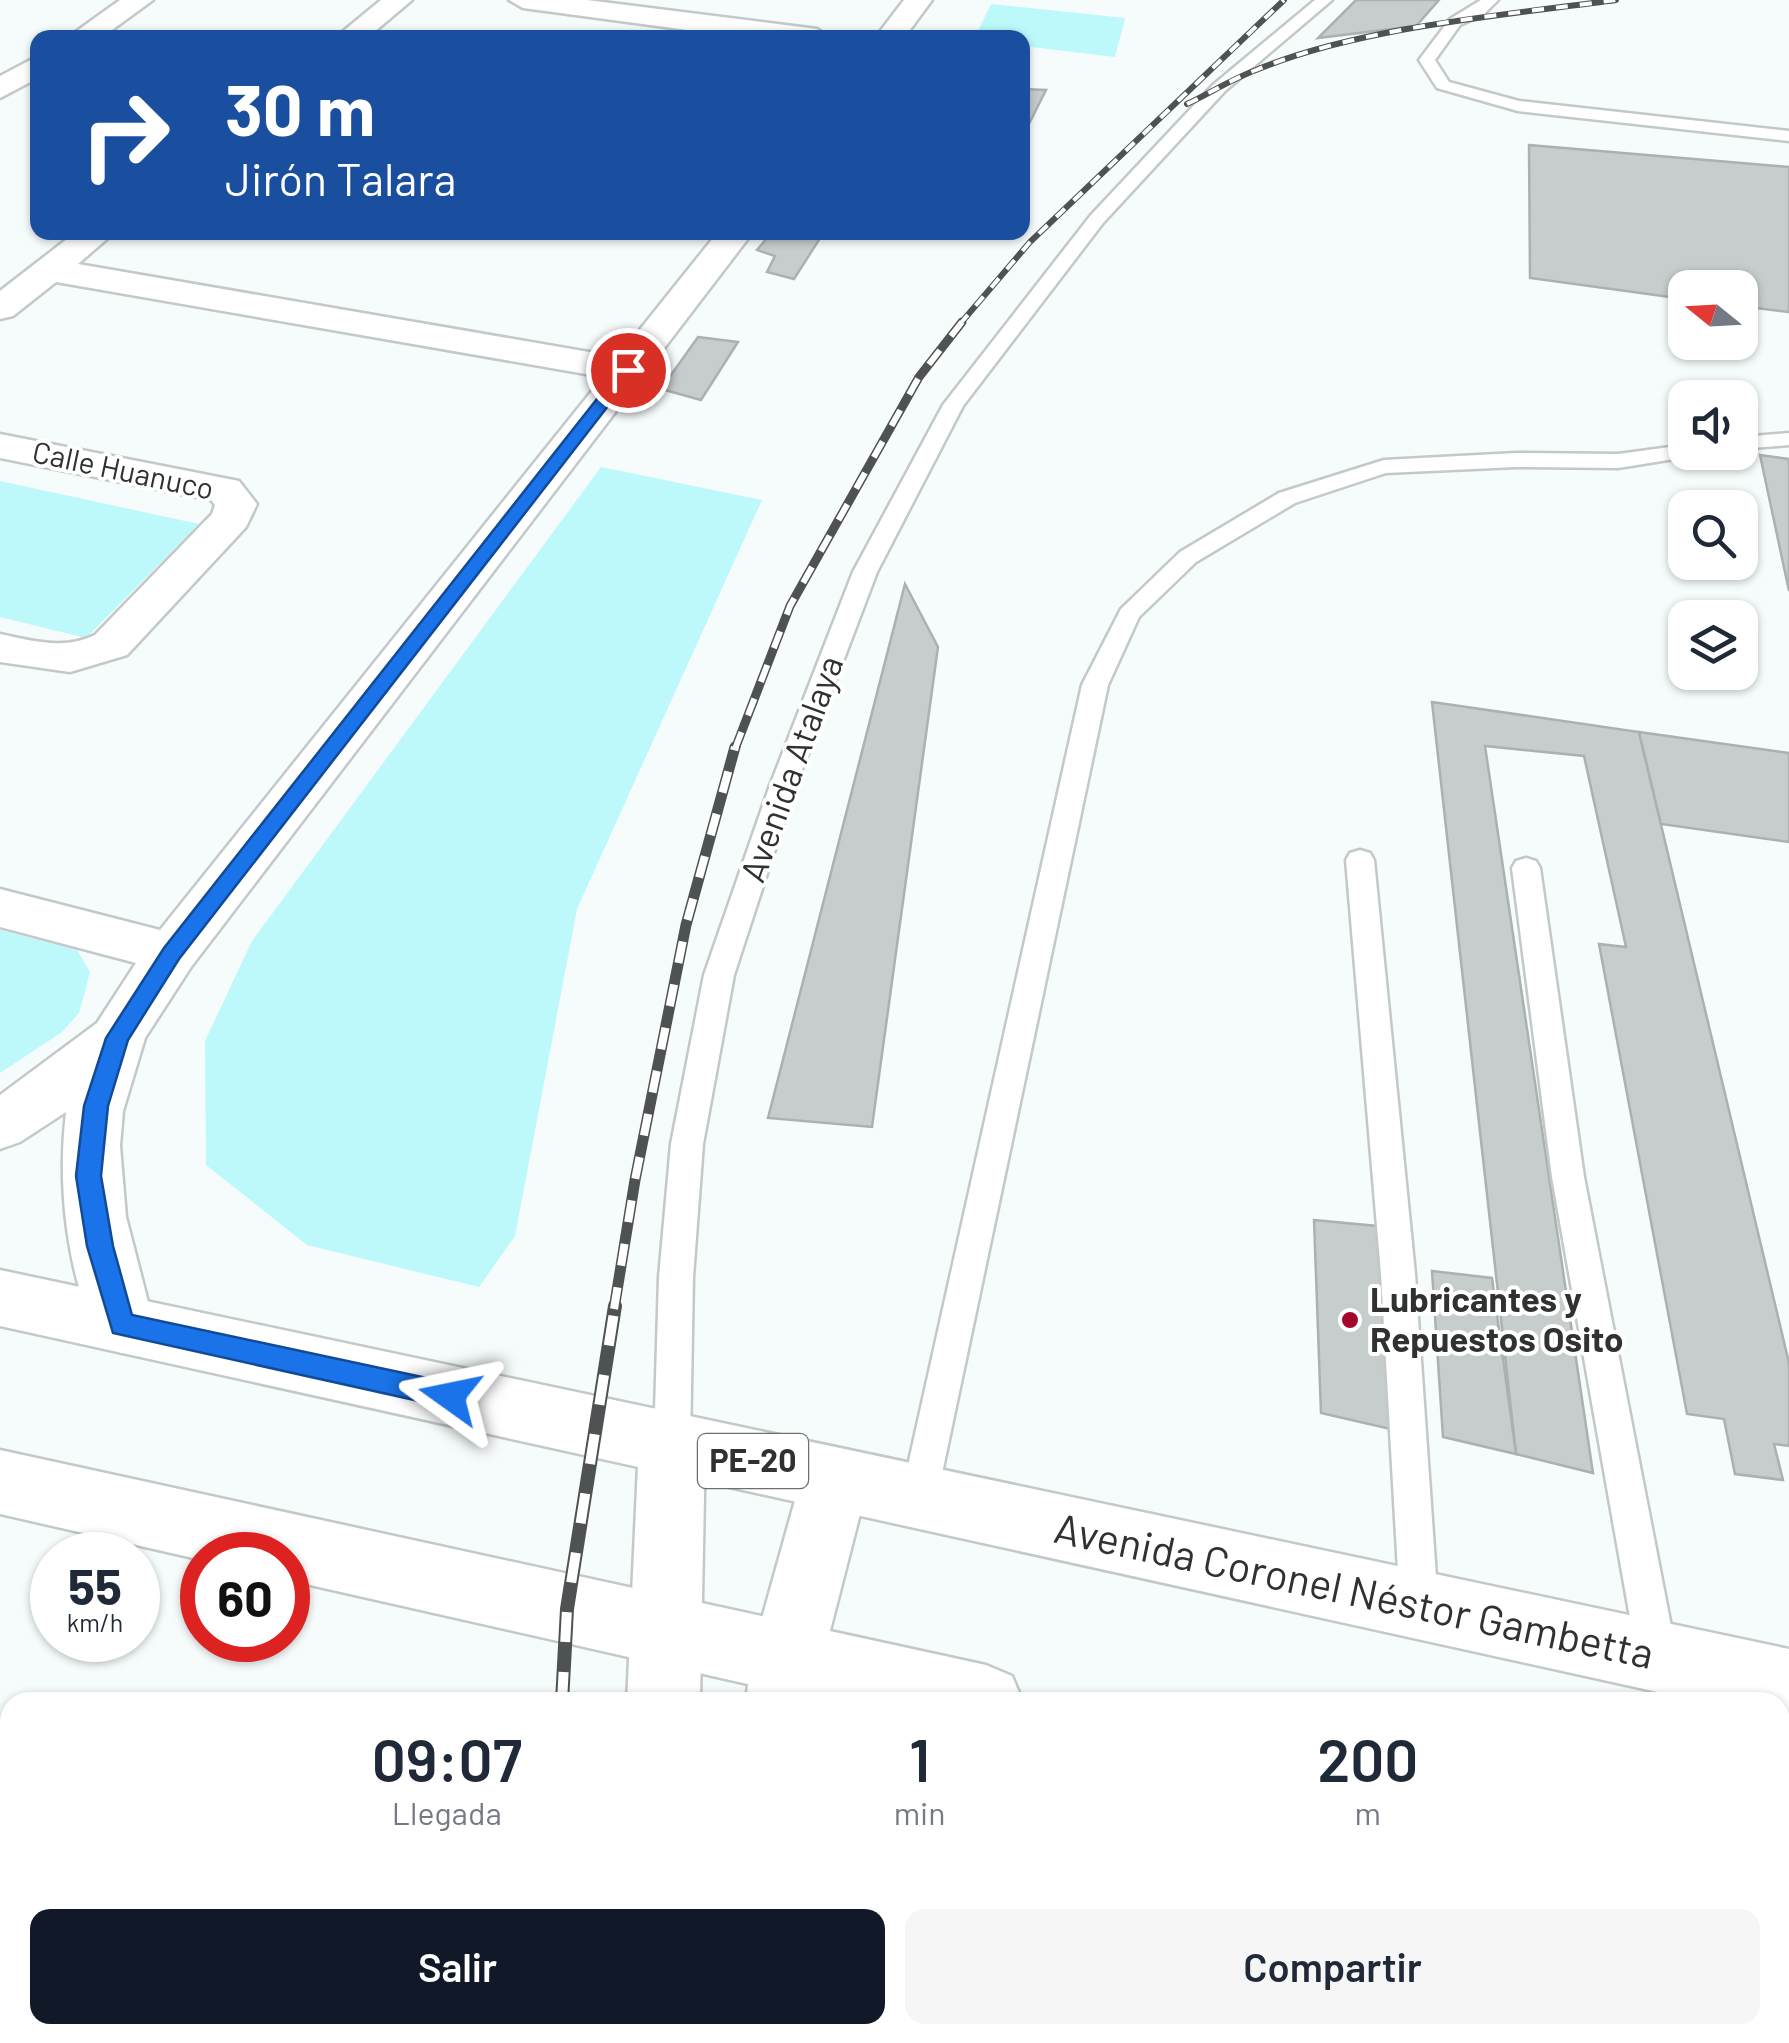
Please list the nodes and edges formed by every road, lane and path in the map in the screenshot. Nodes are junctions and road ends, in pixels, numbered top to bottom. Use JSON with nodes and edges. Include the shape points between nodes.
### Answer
{"nodes":[{"id":1,"x":139,"y":0,"type":"edge"},
{"id":2,"x":398,"y":0,"type":"edge"},
{"id":3,"x":524,"y":0,"type":"edge"},
{"id":4,"x":918,"y":0,"type":"edge"},
{"id":5,"x":1324,"y":0,"type":"edge"},
{"id":6,"x":1490,"y":0,"type":"edge"},
{"id":7,"x":93,"y":30,"type":"edge"},
{"id":8,"x":359,"y":30,"type":"edge"},
{"id":9,"x":755,"y":30,"type":"edge"},
{"id":10,"x":894,"y":30,"type":"edge"},
{"id":11,"x":30,"y":70,"type":"edge"},
{"id":12,"x":2,"y":87,"type":"edge"},
{"id":13,"x":30,"y":90,"type":"edge"},
{"id":14,"x":1789,"y":136,"type":"edge"},
{"id":15,"x":88,"y":240,"type":"edge"},
{"id":16,"x":730,"y":240,"type":"edge"},
{"id":17,"x":49,"y":270,"type":"junction"},
{"id":18,"x":0,"y":308,"type":"edge"},
{"id":19,"x":628,"y":370,"type":"junction"},
{"id":20,"x":1789,"y":438,"type":"edge"},
{"id":21,"x":1758,"y":441,"type":"edge"},
{"id":22,"x":0,"y":446,"type":"edge"},
{"id":23,"x":1668,"y":454,"type":"edge"},
{"id":24,"x":0,"y":648,"type":"edge"},
{"id":25,"x":1360,"y":860,"type":"dead end"},
{"id":26,"x":1526,"y":868,"type":"dead end"},
{"id":27,"x":0,"y":908,"type":"edge"},
{"id":28,"x":172,"y":954,"type":"junction"},
{"id":29,"x":118,"y":1038,"type":"junction"},
{"id":30,"x":0,"y":1125,"type":"edge"},
{"id":31,"x":0,"y":1298,"type":"edge"},
{"id":32,"x":122,"y":1324,"type":"junction"},
{"id":33,"x":672,"y":1444,"type":"junction"},
{"id":34,"x":835,"y":1479,"type":"junction"},
{"id":35,"x":0,"y":1482,"type":"edge"},
{"id":36,"x":918,"y":1498,"type":"junction"},
{"id":37,"x":1419,"y":1606,"type":"junction"},
{"id":38,"x":667,"y":1631,"type":"junction"},
{"id":39,"x":1657,"y":1657,"type":"junction"},
{"id":40,"x":819,"y":1684,"type":"edge"},
{"id":41,"x":1789,"y":1685,"type":"edge"},
{"id":42,"x":664,"y":1692,"type":"edge"},
{"id":43,"x":893,"y":1692,"type":"edge"}],
"edges":[{"from":1,"to":7,"type":"street"},
{"from":2,"to":8,"type":"street"},
{"from":3,"to":9,"type":"street"},
{"from":4,"to":10,"type":"street"},
{"from":5,"to":33,"type":"lane","name":"Avenida Atalaya","via":[[1219,88],[1096,220],[953,406],[865,572],[719,975],[687,1144]]},
{"from":6,"to":14,"type":"lane","via":[[1455,22],[1426,60],[1443,85],[1518,106]]},
{"from":11,"to":12,"type":"street"},
{"from":12,"to":13,"type":"street"},
{"from":15,"to":17,"type":"street"},
{"from":16,"to":19,"type":"street"},
{"from":17,"to":18,"type":"street"},
{"from":17,"to":19,"type":"street"},
{"from":19,"to":28,"type":"street"},
{"from":20,"to":21,"type":"lane"},
{"from":22,"to":24,"type":"street","name":"Calle Huanuco","via":[[226,490],[236,504],[231,518],[110,645],[90,657],[51,659]]},
{"from":23,"to":36,"type":"lane","via":[[1384,467],[1287,498],[1188,557],[1128,614],[1096,685]]},
{"from":25,"to":37,"type":"lane","via":[[1398,1274]]},
{"from":26,"to":39,"type":"lane","via":[[1568,1177]]},
{"from":27,"to":28,"type":"street"},
{"from":28,"to":29,"type":"street"},
{"from":29,"to":30,"type":"street"},
{"from":29,"to":32,"type":"street","via":[[96,1106],[88,1176]]},
{"from":31,"to":32,"type":"street","number":"PE-20"},
{"from":32,"to":33,"type":"street","number":"PE-20"},
{"from":33,"to":34,"type":"street","number":"PE-20"},
{"from":33,"to":38,"type":"street","name":"Avenida Atalaya","number":"PE-20"},
{"from":34,"to":36,"type":"street","name":"Avenida Coronel Néstor Gambetta"},
{"from":34,"to":40,"type":"street","number":"PE-20"},
{"from":35,"to":38,"type":"street"},
{"from":36,"to":37,"type":"street","name":"Avenida Coronel Néstor Gambetta"},
{"from":37,"to":39,"type":"street","name":"Avenida Coronel Néstor Gambetta"},
{"from":38,"to":40,"type":"street"},
{"from":38,"to":42,"type":"street","name":"Avenida Atalaya","number":"PE-20"},
{"from":39,"to":41,"type":"street","name":"Avenida Coronel Néstor Gambetta"},
{"from":40,"to":43,"type":"street"}]}
